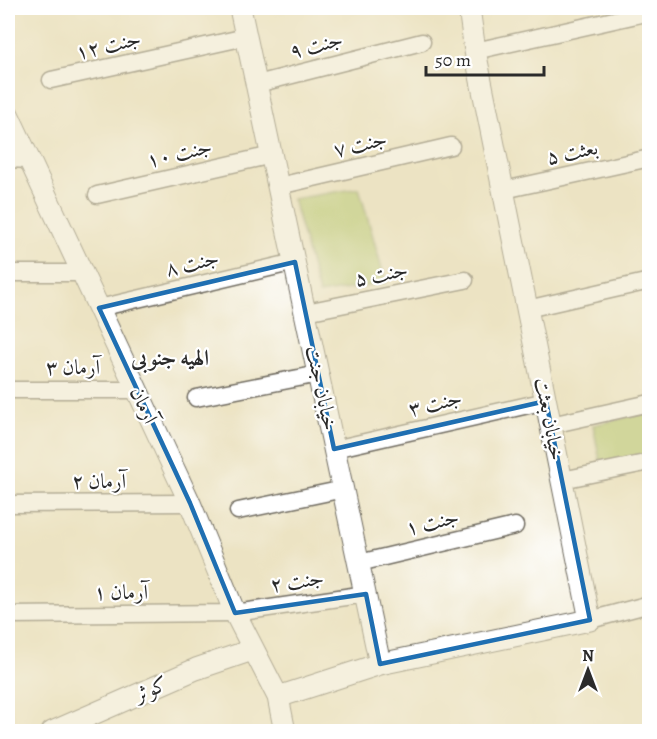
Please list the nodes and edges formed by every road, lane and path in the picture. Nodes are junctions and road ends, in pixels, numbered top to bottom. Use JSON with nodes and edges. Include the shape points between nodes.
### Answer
{"nodes":[{"id":1,"x":240,"y":8,"type":"edge"},
{"id":2,"x":469,"y":8,"type":"edge"},
{"id":3,"x":650,"y":12,"type":"edge"},
{"id":4,"x":246,"y":37,"type":"junction"},
{"id":5,"x":422,"y":42,"type":"dead end"},
{"id":6,"x":475,"y":51,"type":"junction"},
{"id":7,"x":51,"y":80,"type":"dead end"},
{"id":8,"x":257,"y":84,"type":"junction"},
{"id":9,"x":8,"y":114,"type":"edge"},
{"id":10,"x":451,"y":146,"type":"dead end"},
{"id":11,"x":272,"y":154,"type":"junction"},
{"id":12,"x":650,"y":158,"type":"edge"},
{"id":13,"x":8,"y":159,"type":"edge"},
{"id":14,"x":30,"y":160,"type":"junction"},
{"id":15,"x":279,"y":186,"type":"junction"},
{"id":16,"x":504,"y":190,"type":"junction"},
{"id":17,"x":97,"y":195,"type":"dead end"},
{"id":18,"x":295,"y":262,"type":"junction"},
{"id":19,"x":8,"y":273,"type":"edge"},
{"id":20,"x":82,"y":273,"type":"junction"},
{"id":21,"x":465,"y":280,"type":"dead end"},
{"id":22,"x":650,"y":281,"type":"edge"},
{"id":23,"x":99,"y":308,"type":"junction"},
{"id":24,"x":528,"y":309,"type":"junction"},
{"id":25,"x":306,"y":312,"type":"junction"},
{"id":26,"x":319,"y":374,"type":"junction"},
{"id":27,"x":8,"y":390,"type":"edge"},
{"id":28,"x":137,"y":390,"type":"junction"},
{"id":29,"x":196,"y":398,"type":"dead end"},
{"id":30,"x":546,"y":401,"type":"junction"},
{"id":31,"x":650,"y":403,"type":"edge"},
{"id":32,"x":551,"y":424,"type":"junction"},
{"id":33,"x":334,"y":449,"type":"junction"},
{"id":34,"x":650,"y":462,"type":"edge"},
{"id":35,"x":562,"y":480,"type":"junction"},
{"id":36,"x":344,"y":489,"type":"junction"},
{"id":37,"x":190,"y":503,"type":"junction"},
{"id":38,"x":8,"y":504,"type":"edge"},
{"id":39,"x":238,"y":511,"type":"dead end"},
{"id":40,"x":514,"y":526,"type":"dead end"},
{"id":41,"x":359,"y":563,"type":"junction"},
{"id":42,"x":366,"y":594,"type":"junction"},
{"id":43,"x":650,"y":604,"type":"edge"},
{"id":44,"x":235,"y":614,"type":"junction"},
{"id":45,"x":8,"y":615,"type":"edge"},
{"id":46,"x":590,"y":620,"type":"junction"},
{"id":47,"x":252,"y":650,"type":"junction"},
{"id":48,"x":380,"y":664,"type":"junction"},
{"id":49,"x":278,"y":697,"type":"junction"},
{"id":50,"x":52,"y":732,"type":"edge"},
{"id":51,"x":285,"y":732,"type":"edge"}],
"edges":[{"from":1,"to":4,"type":"street","name":"خیابان جنت"},
{"from":2,"to":6,"type":"street","name":"خیابان بعثت"},
{"from":3,"to":6,"type":"street"},
{"from":4,"to":7,"type":"street","name":"جنت ۱۲"},
{"from":4,"to":8,"type":"street","name":"خیابان جنت"},
{"from":5,"to":8,"type":"street","name":"جنت ۹"},
{"from":6,"to":16,"type":"street","name":"خیابان بعثت"},
{"from":8,"to":11,"type":"street","name":"خیابان جنت"},
{"from":9,"to":14,"type":"street","name":"آرمان"},
{"from":10,"to":15,"type":"street","name":"جنت ۷"},
{"from":11,"to":15,"type":"street","name":"خیابان جنت"},
{"from":11,"to":17,"type":"street","name":"جنت ۱۰"},
{"from":12,"to":16,"type":"street","name":"بعثت ۵"},
{"from":13,"to":14,"type":"street"},
{"from":14,"to":20,"type":"street","name":"آرمان"},
{"from":15,"to":18,"type":"street","name":"خیابان جنت"},
{"from":16,"to":24,"type":"street","name":"خیابان بعثت"},
{"from":18,"to":23,"type":"street","name":"جنت ۸"},
{"from":18,"to":25,"type":"street","name":"خیابان جنت"},
{"from":19,"to":20,"type":"street"},
{"from":20,"to":23,"type":"street","name":"آرمان"},
{"from":21,"to":25,"type":"street","name":"جنت ۵"},
{"from":22,"to":24,"type":"street"},
{"from":23,"to":28,"type":"street","name":"آرمان"},
{"from":24,"to":30,"type":"street","name":"خیابان بعثت"},
{"from":25,"to":26,"type":"street","name":"خیابان جنت"},
{"from":26,"to":29,"type":"street"},
{"from":26,"to":33,"type":"street","name":"خیابان جنت"},
{"from":27,"to":28,"type":"street","name":"آرمان ۳"},
{"from":28,"to":37,"type":"street","name":"آرمان"},
{"from":30,"to":32,"type":"street","name":"خیابان بعثت"},
{"from":30,"to":33,"type":"street","name":"جنت ۳"},
{"from":31,"to":32,"type":"street"},
{"from":32,"to":35,"type":"street","name":"خیابان بعثت"},
{"from":33,"to":36,"type":"street","name":"خیابان جنت"},
{"from":34,"to":35,"type":"street"},
{"from":35,"to":46,"type":"street","name":"خیابان بعثت"},
{"from":36,"to":39,"type":"street"},
{"from":36,"to":41,"type":"street","name":"خیابان جنت"},
{"from":37,"to":38,"type":"street","name":"آرمان ۲"},
{"from":37,"to":44,"type":"street","name":"آرمان"},
{"from":40,"to":41,"type":"street","name":"جنت ۱"},
{"from":41,"to":42,"type":"street","name":"خیابان جنت"},
{"from":42,"to":44,"type":"street","name":"جنت ۲"},
{"from":42,"to":48,"type":"street","name":"خیابان جنت"},
{"from":43,"to":46,"type":"street"},
{"from":44,"to":45,"type":"street","name":"آرمان ۱"},
{"from":44,"to":47,"type":"street","name":"آرمان"},
{"from":46,"to":48,"type":"street"},
{"from":47,"to":49,"type":"street","name":"آرمان"},
{"from":47,"to":50,"type":"street","name":"کوثر","via":[[196,669]]},
{"from":48,"to":49,"type":"street"},
{"from":49,"to":51,"type":"street","name":"آرمان"}]}
